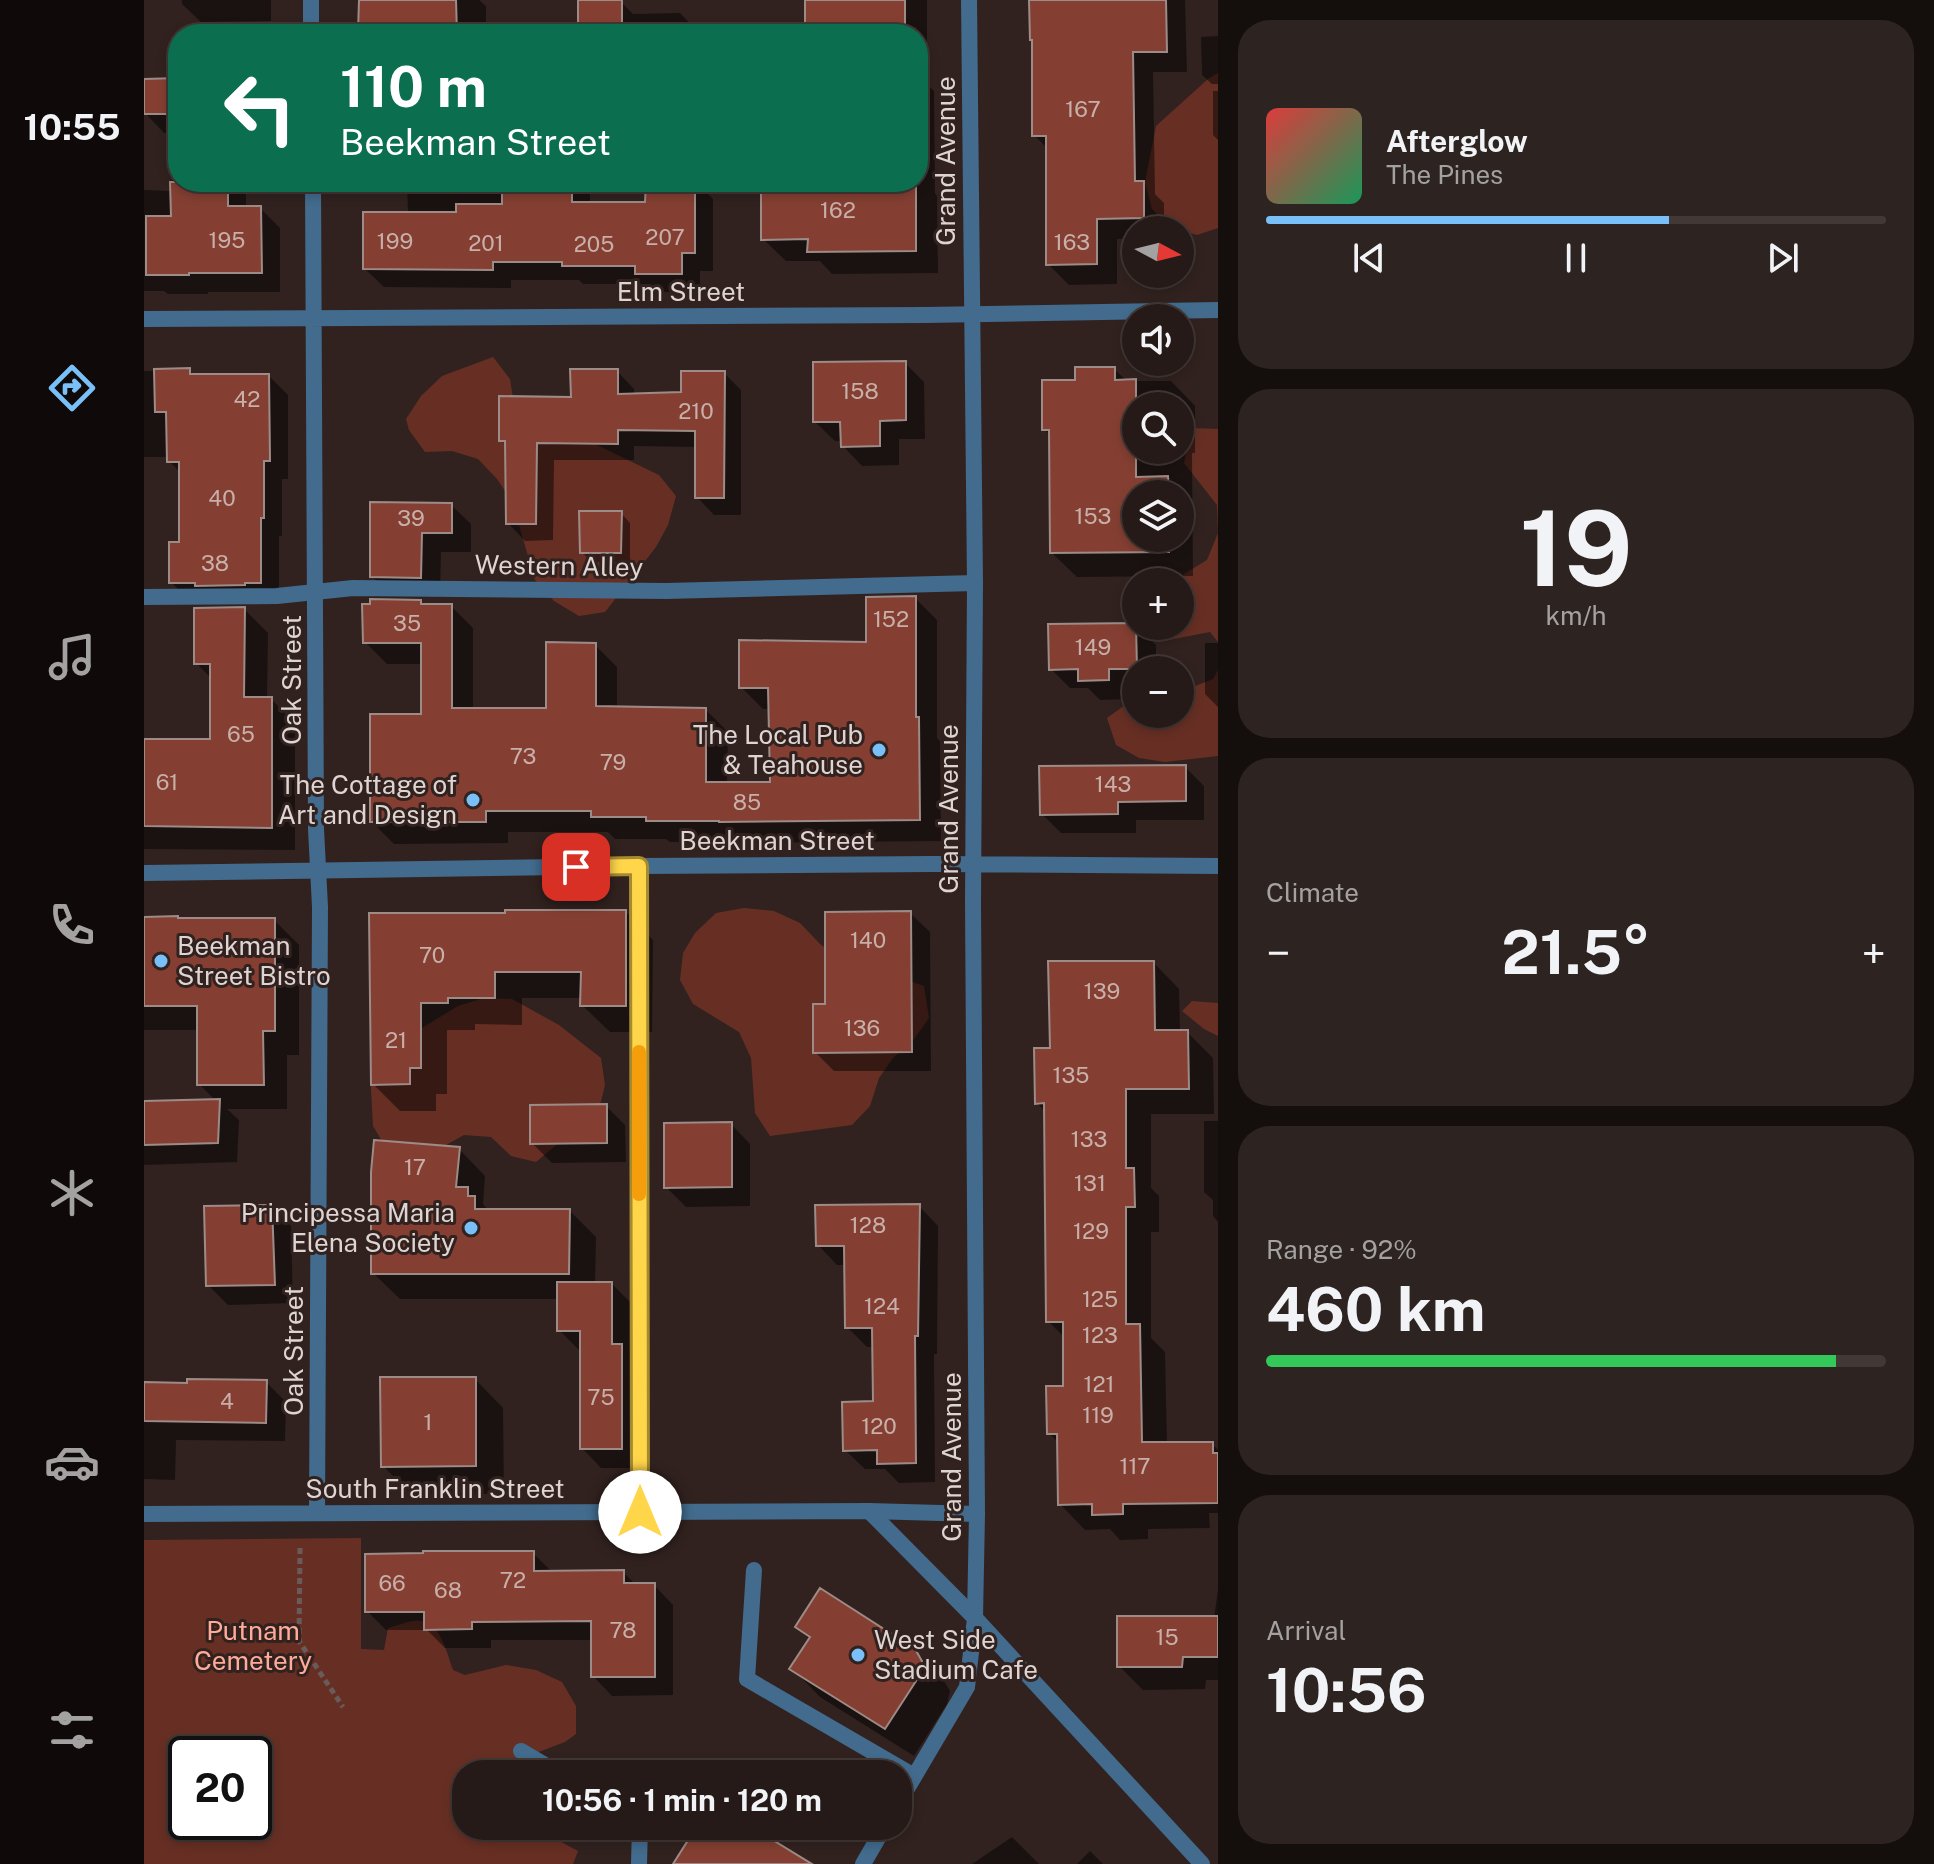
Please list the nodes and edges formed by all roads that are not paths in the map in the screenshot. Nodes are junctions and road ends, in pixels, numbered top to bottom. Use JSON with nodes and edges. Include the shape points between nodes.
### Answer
{"nodes":[{"id":1,"x":311,"y":0,"type":"edge"},
{"id":2,"x":969,"y":0,"type":"edge"},
{"id":3,"x":311,"y":24,"type":"edge"},
{"id":4,"x":313,"y":192,"type":"edge"},
{"id":5,"x":1218,"y":310,"type":"edge"},
{"id":6,"x":971,"y":314,"type":"junction"},
{"id":7,"x":144,"y":319,"type":"edge"},
{"id":8,"x":314,"y":319,"type":"junction"},
{"id":9,"x":975,"y":583,"type":"junction"},
{"id":10,"x":316,"y":592,"type":"junction"},
{"id":11,"x":144,"y":597,"type":"edge"},
{"id":12,"x":973,"y":864,"type":"junction"},
{"id":13,"x":639,"y":866,"type":"junction"},
{"id":14,"x":1218,"y":866,"type":"edge"},
{"id":15,"x":318,"y":871,"type":"junction"},
{"id":16,"x":144,"y":873,"type":"edge"},
{"id":17,"x":869,"y":1511,"type":"junction"},
{"id":18,"x":640,"y":1512,"type":"junction"},
{"id":19,"x":317,"y":1513,"type":"junction"},
{"id":20,"x":144,"y":1514,"type":"edge"},
{"id":21,"x":977,"y":1514,"type":"junction"},
{"id":22,"x":754,"y":1570,"type":"dead end"},
{"id":23,"x":975,"y":1618,"type":"junction"},
{"id":24,"x":521,"y":1751,"type":"dead end"},
{"id":25,"x":536,"y":1760,"type":"edge"},
{"id":26,"x":914,"y":1776,"type":"junction"},
{"id":27,"x":912,"y":1780,"type":"edge"},
{"id":28,"x":640,"y":1840,"type":"edge"},
{"id":29,"x":877,"y":1840,"type":"edge"},
{"id":30,"x":639,"y":1864,"type":"edge"},
{"id":31,"x":863,"y":1864,"type":"edge"},
{"id":32,"x":1202,"y":1864,"type":"edge"}],
"edges":[{"from":1,"to":3,"type":"street"},
{"from":2,"to":6,"type":"street","name":"Grand Avenue"},
{"from":4,"to":8,"type":"street","name":"Oak Street"},
{"from":5,"to":6,"type":"street","name":"Elm Street"},
{"from":6,"to":8,"type":"street","name":"Elm Street"},
{"from":6,"to":9,"type":"street","name":"Grand Avenue"},
{"from":7,"to":8,"type":"street","name":"Elm Street"},
{"from":8,"to":10,"type":"street","name":"Oak Street"},
{"from":9,"to":10,"type":"street","name":"Western Alley"},
{"from":9,"to":12,"type":"street","name":"Grand Avenue"},
{"from":10,"to":11,"type":"street","name":"Western Alley"},
{"from":10,"to":15,"type":"street","name":"Oak Street"},
{"from":12,"to":13,"type":"street","name":"Beekman Street"},
{"from":12,"to":14,"type":"street","name":"Beekman Street"},
{"from":12,"to":21,"type":"street","name":"Grand Avenue"},
{"from":13,"to":15,"type":"street","name":"Beekman Street"},
{"from":13,"to":18,"type":"street"},
{"from":15,"to":16,"type":"street","name":"Beekman Street"},
{"from":15,"to":19,"type":"street","name":"Oak Street"},
{"from":17,"to":18,"type":"street","name":"South Franklin Street"},
{"from":17,"to":21,"type":"street","name":"South Franklin Street"},
{"from":17,"to":23,"type":"street"},
{"from":18,"to":19,"type":"street","name":"South Franklin Street"},
{"from":19,"to":20,"type":"street","name":"South Franklin Street"},
{"from":21,"to":23,"type":"street","name":"Grand Avenue"},
{"from":22,"to":26,"type":"street","via":[[747,1679]]},
{"from":23,"to":26,"type":"street","name":"Grand Avenue","via":[[967,1687]]},
{"from":23,"to":32,"type":"street"},
{"from":24,"to":25,"type":"street"},
{"from":26,"to":27,"type":"street","name":"Grand Avenue"},
{"from":28,"to":30,"type":"street"},
{"from":29,"to":31,"type":"street"}]}
